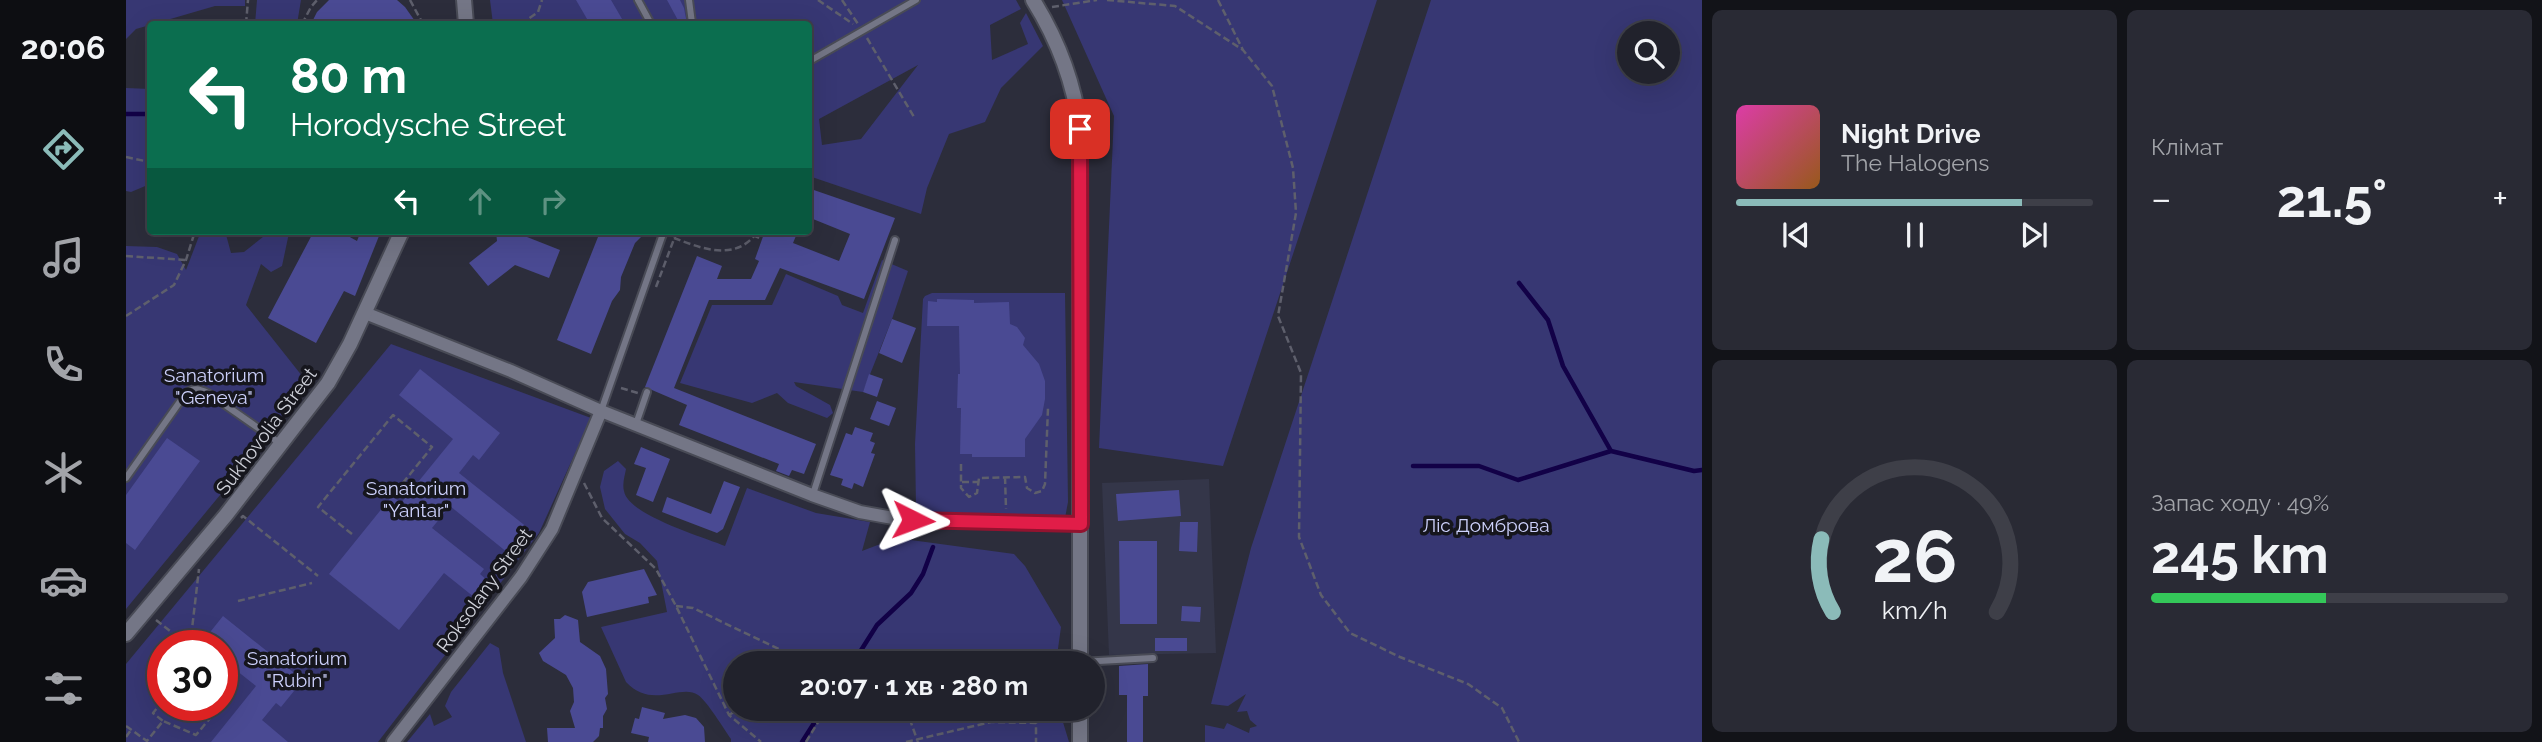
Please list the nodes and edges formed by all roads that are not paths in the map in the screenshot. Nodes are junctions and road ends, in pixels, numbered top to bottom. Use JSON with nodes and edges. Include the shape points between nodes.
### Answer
{"nodes":[{"id":1,"x":464,"y":0,"type":"edge"},
{"id":2,"x":638,"y":0,"type":"edge"},
{"id":3,"x":689,"y":0,"type":"edge"},
{"id":4,"x":916,"y":0,"type":"edge"},
{"id":5,"x":1036,"y":5,"type":"edge"},
{"id":6,"x":466,"y":21,"type":"edge"},
{"id":7,"x":650,"y":21,"type":"edge"},
{"id":8,"x":692,"y":21,"type":"edge"},
{"id":9,"x":812,"y":60,"type":"edge"},
{"id":10,"x":400,"y":235,"type":"edge"},
{"id":11,"x":663,"y":235,"type":"edge"},
{"id":12,"x":895,"y":240,"type":"dead end"},
{"id":13,"x":365,"y":313,"type":"junction"},
{"id":14,"x":647,"y":394,"type":"road end"},
{"id":15,"x":601,"y":411,"type":"junction"},
{"id":16,"x":636,"y":424,"type":"junction"},
{"id":17,"x":281,"y":444,"type":"junction"},
{"id":18,"x":126,"y":478,"type":"edge"},
{"id":19,"x":812,"y":495,"type":"junction"},
{"id":20,"x":1081,"y":524,"type":"junction"},
{"id":21,"x":126,"y":634,"type":"edge"},
{"id":22,"x":1080,"y":651,"type":"edge"},
{"id":23,"x":1153,"y":657,"type":"dead end"},
{"id":24,"x":1105,"y":660,"type":"edge"},
{"id":25,"x":1080,"y":721,"type":"edge"},
{"id":26,"x":393,"y":742,"type":"edge"},
{"id":27,"x":1080,"y":742,"type":"edge"}],
"edges":[{"from":1,"to":6,"type":"street"},
{"from":2,"to":7,"type":"lane"},
{"from":3,"to":8,"type":"lane"},
{"from":4,"to":9,"type":"lane"},
{"from":5,"to":20,"type":"street","via":[[1062,54],[1080,129]]},
{"from":10,"to":13,"type":"street","name":"Sukhovolia Street"},
{"from":11,"to":15,"type":"lane"},
{"from":12,"to":19,"type":"lane"},
{"from":13,"to":15,"type":"street"},
{"from":13,"to":17,"type":"street","name":"Sukhovolia Street","via":[[328,383]]},
{"from":14,"to":16,"type":"lane"},
{"from":15,"to":16,"type":"street"},
{"from":15,"to":26,"type":"street","name":"Roksolany Street","via":[[552,528],[521,577]]},
{"from":16,"to":19,"type":"street"},
{"from":17,"to":18,"type":"lane","via":[[208,393],[191,389]]},
{"from":17,"to":21,"type":"street","name":"Sukhovolia Street"},
{"from":19,"to":20,"type":"street","via":[[893,518]]},
{"from":20,"to":22,"type":"street"},
{"from":23,"to":24,"type":"lane"},
{"from":25,"to":27,"type":"street"}]}
